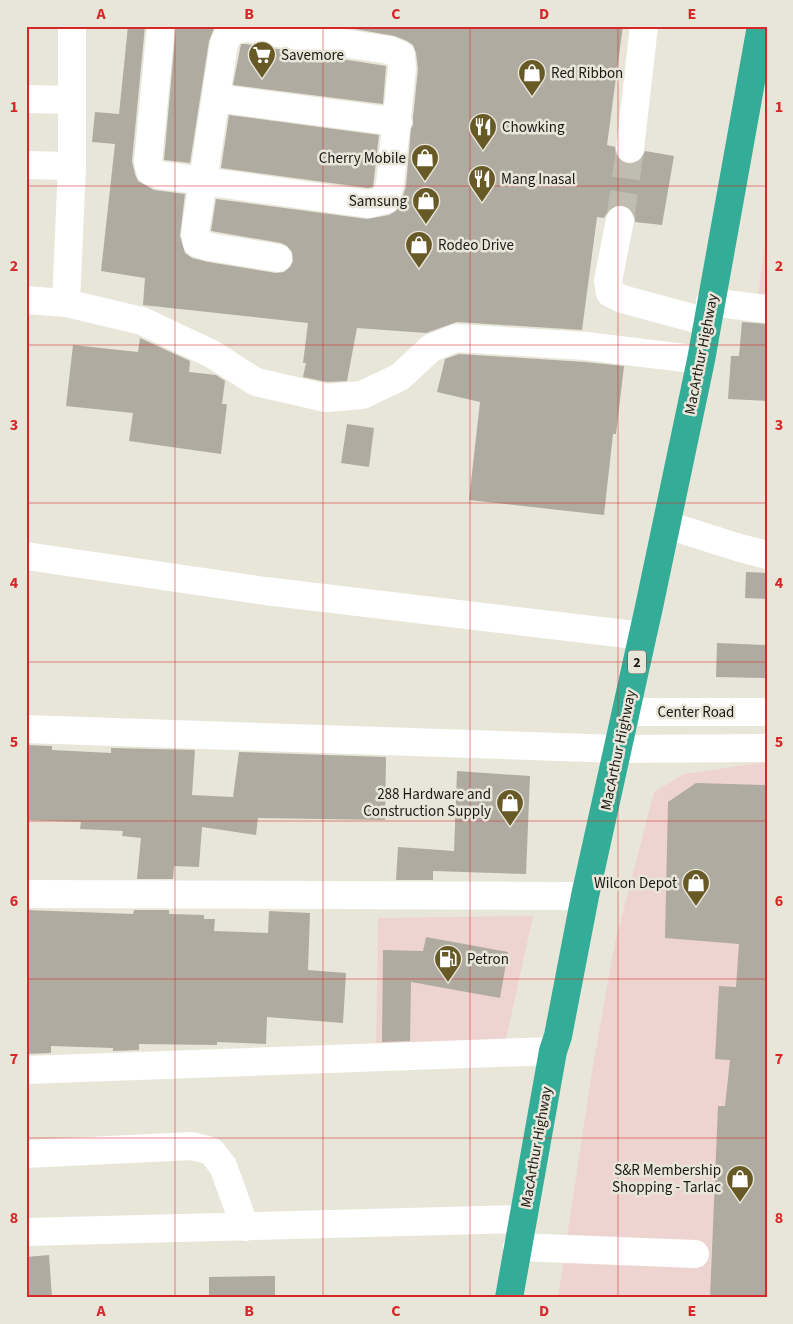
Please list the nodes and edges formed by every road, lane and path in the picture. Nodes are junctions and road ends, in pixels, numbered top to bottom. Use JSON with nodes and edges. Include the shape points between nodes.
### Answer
{"nodes":[{"id":1,"x":72,"y":26,"type":"edge"},
{"id":2,"x":162,"y":26,"type":"edge"},
{"id":3,"x":644,"y":26,"type":"edge"},
{"id":4,"x":761,"y":26,"type":"edge"},
{"id":5,"x":216,"y":98,"type":"junction"},
{"id":6,"x":26,"y":99,"type":"edge"},
{"id":7,"x":72,"y":100,"type":"junction"},
{"id":8,"x":398,"y":122,"type":"junction"},
{"id":9,"x":630,"y":149,"type":"tunnel mouth"},
{"id":10,"x":26,"y":166,"type":"edge"},
{"id":11,"x":72,"y":166,"type":"junction"},
{"id":12,"x":203,"y":181,"type":"junction"},
{"id":13,"x":620,"y":220,"type":"tunnel mouth"},
{"id":14,"x":278,"y":258,"type":"dead end"},
{"id":15,"x":26,"y":300,"type":"edge"},
{"id":16,"x":66,"y":303,"type":"junction"},
{"id":17,"x":767,"y":309,"type":"edge"},
{"id":18,"x":709,"y":312,"type":"junction"},
{"id":19,"x":701,"y":360,"type":"junction"},
{"id":20,"x":667,"y":525,"type":"junction"},
{"id":21,"x":767,"y":555,"type":"edge"},
{"id":22,"x":26,"y":556,"type":"edge"},
{"id":23,"x":643,"y":636,"type":"junction"},
{"id":24,"x":626,"y":712,"type":"junction"},
{"id":25,"x":767,"y":712,"type":"edge"},
{"id":26,"x":26,"y":729,"type":"edge"},
{"id":27,"x":767,"y":748,"type":"edge"},
{"id":28,"x":618,"y":749,"type":"junction"},
{"id":29,"x":26,"y":894,"type":"edge"},
{"id":30,"x":585,"y":896,"type":"junction"},
{"id":31,"x":553,"y":1051,"type":"junction"},
{"id":32,"x":26,"y":1070,"type":"edge"},
{"id":33,"x":26,"y":1154,"type":"edge"},
{"id":34,"x":522,"y":1219,"type":"junction"},
{"id":35,"x":245,"y":1228,"type":"junction"},
{"id":36,"x":26,"y":1232,"type":"edge"},
{"id":37,"x":517,"y":1247,"type":"junction"},
{"id":38,"x":695,"y":1254,"type":"dead end"},
{"id":39,"x":509,"y":1298,"type":"edge"}],
"edges":[{"from":1,"to":7,"type":"street"},
{"from":2,"to":12,"type":"street","via":[[148,162],[150,171]]},
{"from":3,"to":9,"type":"street"},
{"from":4,"to":18,"type":"highway","name":"MacArthur Highway","number":"2"},
{"from":5,"to":8,"type":"street"},
{"from":5,"to":8,"type":"street","via":[[224,42],[232,30],[246,28],[389,50],[401,55]]},
{"from":5,"to":12,"type":"street"},
{"from":6,"to":7,"type":"street"},
{"from":7,"to":11,"type":"street"},
{"from":8,"to":12,"type":"street","via":[[390,184],[384,200],[369,204]]},
{"from":10,"to":11,"type":"street"},
{"from":11,"to":16,"type":"street"},
{"from":12,"to":14,"type":"street","via":[[195,233],[197,243]]},
{"from":13,"to":18,"type":"street","via":[[608,281],[610,293],[622,299]]},
{"from":15,"to":16,"type":"street"},
{"from":16,"to":19,"type":"street","via":[[142,321],[212,354],[256,382],[326,398],[362,395],[400,377],[431,348],[456,338],[586,346]]},
{"from":17,"to":18,"type":"street"},
{"from":18,"to":19,"type":"highway","name":"MacArthur Highway","number":"2"},
{"from":19,"to":20,"type":"highway","name":"MacArthur Highway","number":"2"},
{"from":20,"to":21,"type":"street"},
{"from":20,"to":23,"type":"highway","name":"MacArthur Highway","number":"2"},
{"from":22,"to":23,"type":"street","via":[[265,591]]},
{"from":23,"to":24,"type":"highway","name":"MacArthur Highway","number":"2"},
{"from":24,"to":25,"type":"street","name":"Center Road"},
{"from":24,"to":28,"type":"highway","name":"MacArthur Highway","number":"2"},
{"from":26,"to":28,"type":"street"},
{"from":27,"to":28,"type":"street"},
{"from":28,"to":30,"type":"highway","name":"MacArthur Highway","number":"2"},
{"from":29,"to":30,"type":"street"},
{"from":30,"to":31,"type":"highway","name":"MacArthur Highway","number":"2"},
{"from":31,"to":32,"type":"street"},
{"from":31,"to":34,"type":"highway","name":"MacArthur Highway","number":"2"},
{"from":33,"to":35,"type":"street","via":[[192,1146],[211,1151],[223,1166]]},
{"from":34,"to":35,"type":"street"},
{"from":34,"to":37,"type":"highway","name":"MacArthur Highway","number":"2"},
{"from":35,"to":36,"type":"street"},
{"from":37,"to":38,"type":"street"},
{"from":37,"to":39,"type":"highway","name":"MacArthur Highway","number":"2"}]}
